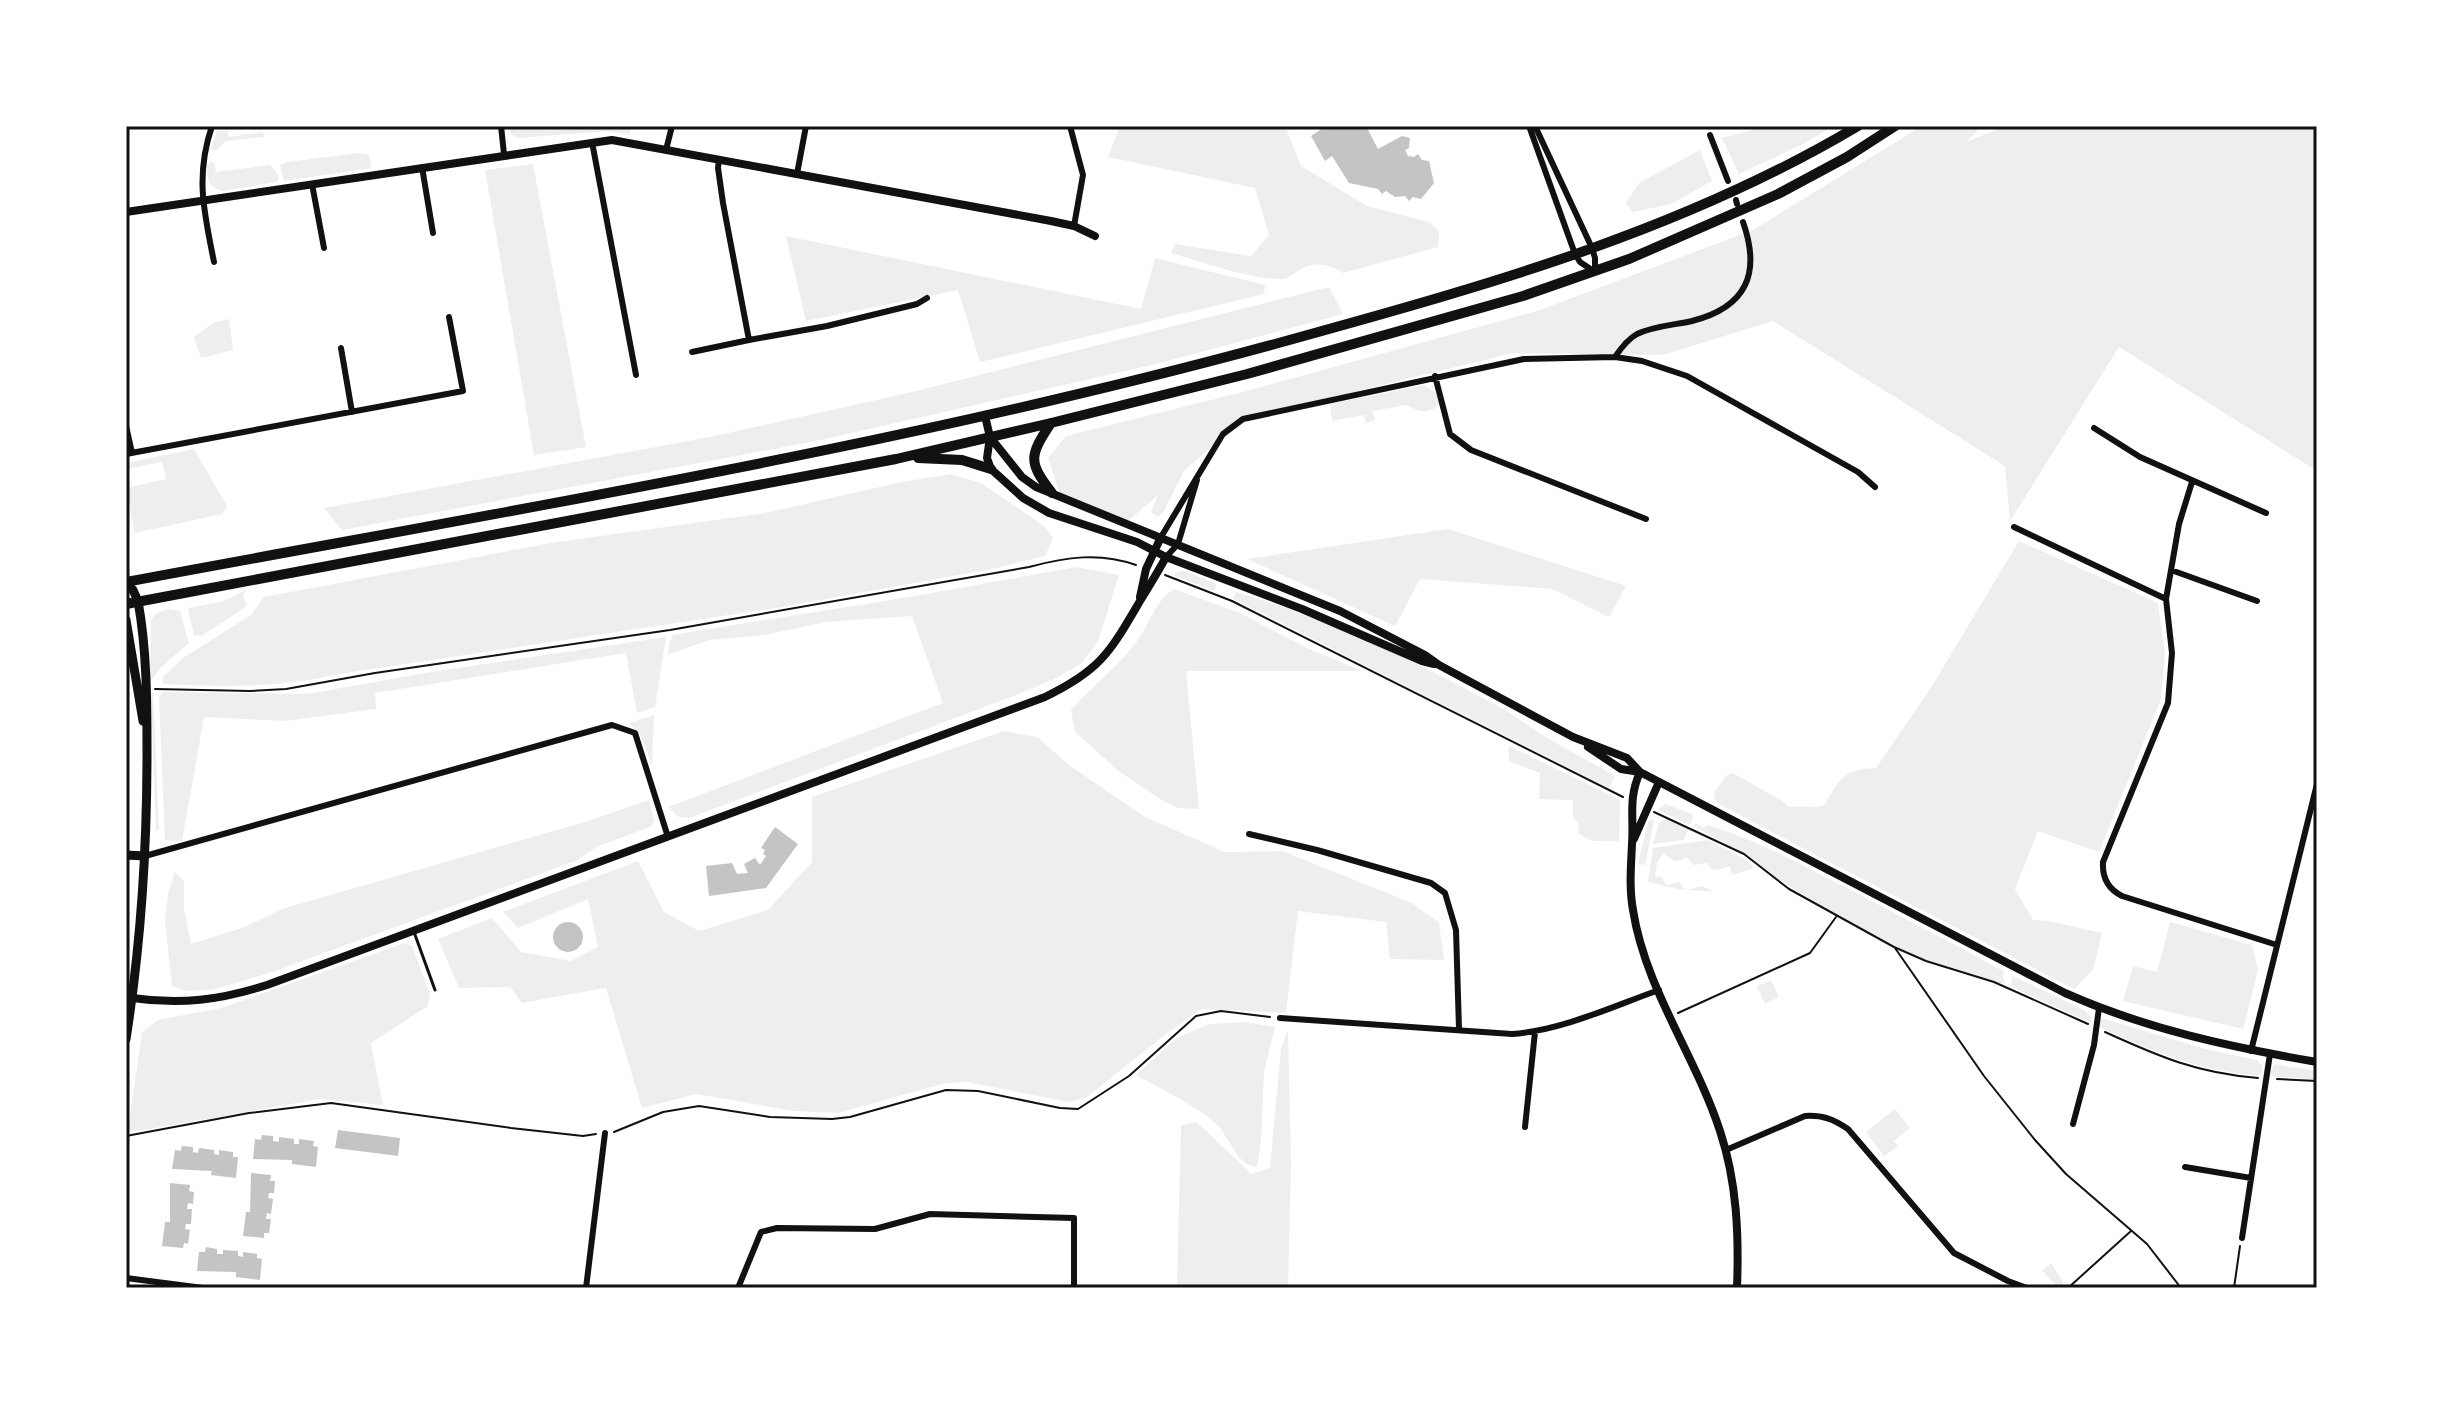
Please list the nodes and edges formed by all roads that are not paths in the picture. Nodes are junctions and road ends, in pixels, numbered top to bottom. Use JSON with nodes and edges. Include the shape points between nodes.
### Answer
{"nodes":[{"id":1,"x":212,"y":126,"type":"edge"},
{"id":2,"x":501,"y":126,"type":"edge"},
{"id":3,"x":672,"y":126,"type":"edge"},
{"id":4,"x":806,"y":126,"type":"edge"},
{"id":5,"x":1070,"y":126,"type":"edge"},
{"id":6,"x":1532,"y":126,"type":"edge"},
{"id":7,"x":1858,"y":126,"type":"edge"},
{"id":8,"x":1895,"y":126,"type":"edge"},
{"id":9,"x":1710,"y":135,"type":"dead end"},
{"id":10,"x":592,"y":142,"type":"junction"},
{"id":11,"x":666,"y":150,"type":"junction"},
{"id":12,"x":504,"y":154,"type":"junction"},
{"id":13,"x":719,"y":159,"type":"junction"},
{"id":14,"x":422,"y":167,"type":"junction"},
{"id":15,"x":797,"y":174,"type":"junction"},
{"id":16,"x":1728,"y":181,"type":"dead end"},
{"id":17,"x":312,"y":184,"type":"junction"},
{"id":18,"x":202,"y":200,"type":"junction"},
{"id":19,"x":126,"y":212,"type":"edge"},
{"id":20,"x":1743,"y":222,"type":"dead end"},
{"id":21,"x":1074,"y":226,"type":"junction"},
{"id":22,"x":433,"y":233,"type":"dead end"},
{"id":23,"x":1095,"y":236,"type":"dead end"},
{"id":24,"x":324,"y":248,"type":"dead end"},
{"id":25,"x":1592,"y":248,"type":"junction"},
{"id":26,"x":1575,"y":254,"type":"junction"},
{"id":27,"x":214,"y":262,"type":"dead end"},
{"id":28,"x":1595,"y":272,"type":"junction"},
{"id":29,"x":927,"y":298,"type":"dead end"},
{"id":30,"x":449,"y":317,"type":"dead end"},
{"id":31,"x":749,"y":340,"type":"junction"},
{"id":32,"x":341,"y":348,"type":"dead end"},
{"id":33,"x":692,"y":352,"type":"dead end"},
{"id":34,"x":1615,"y":357,"type":"junction"},
{"id":35,"x":636,"y":375,"type":"dead end"},
{"id":36,"x":1435,"y":376,"type":"junction"},
{"id":37,"x":352,"y":412,"type":"junction"},
{"id":38,"x":985,"y":416,"type":"junction"},
{"id":39,"x":1051,"y":423,"type":"junction"},
{"id":40,"x":126,"y":426,"type":"edge"},
{"id":41,"x":2094,"y":428,"type":"dead end"},
{"id":42,"x":990,"y":437,"type":"junction"},
{"id":43,"x":129,"y":453,"type":"edge"},
{"id":44,"x":896,"y":459,"type":"junction"},
{"id":45,"x":1201,"y":468,"type":"junction"},
{"id":46,"x":991,"y":469,"type":"junction"},
{"id":47,"x":2192,"y":482,"type":"junction"},
{"id":48,"x":1875,"y":487,"type":"dead end"},
{"id":49,"x":1052,"y":493,"type":"junction"},
{"id":50,"x":2266,"y":513,"type":"dead end"},
{"id":51,"x":1646,"y":519,"type":"dead end"},
{"id":52,"x":2014,"y":527,"type":"dead end"},
{"id":53,"x":1161,"y":537,"type":"junction"},
{"id":54,"x":1178,"y":544,"type":"junction"},
{"id":55,"x":1155,"y":552,"type":"junction"},
{"id":56,"x":1166,"y":557,"type":"junction"},
{"id":57,"x":2171,"y":570,"type":"junction"},
{"id":58,"x":127,"y":583,"type":"edge"},
{"id":59,"x":2166,"y":599,"type":"junction"},
{"id":60,"x":138,"y":601,"type":"junction"},
{"id":61,"x":2257,"y":601,"type":"dead end"},
{"id":62,"x":1139,"y":603,"type":"junction"},
{"id":63,"x":126,"y":604,"type":"edge"},
{"id":64,"x":126,"y":620,"type":"edge"},
{"id":65,"x":1439,"y":665,"type":"junction"},
{"id":66,"x":147,"y":744,"type":"junction"},
{"id":67,"x":1640,"y":772,"type":"junction"},
{"id":68,"x":1659,"y":782,"type":"junction"},
{"id":69,"x":2317,"y":784,"type":"edge"},
{"id":70,"x":1249,"y":834,"type":"dead end"},
{"id":71,"x":668,"y":837,"type":"junction"},
{"id":72,"x":1632,"y":844,"type":"junction"},
{"id":73,"x":126,"y":855,"type":"edge"},
{"id":74,"x":145,"y":856,"type":"junction"},
{"id":75,"x":414,"y":932,"type":"junction"},
{"id":76,"x":2277,"y":945,"type":"junction"},
{"id":77,"x":435,"y":990,"type":"dead end"},
{"id":78,"x":1659,"y":990,"type":"junction"},
{"id":79,"x":132,"y":998,"type":"junction"},
{"id":80,"x":2099,"y":1008,"type":"junction"},
{"id":81,"x":1280,"y":1018,"type":"road end"},
{"id":82,"x":1459,"y":1029,"type":"junction"},
{"id":83,"x":1535,"y":1032,"type":"junction"},
{"id":84,"x":126,"y":1039,"type":"edge"},
{"id":85,"x":2251,"y":1051,"type":"junction"},
{"id":86,"x":2270,"y":1054,"type":"junction"},
{"id":87,"x":2317,"y":1062,"type":"edge"},
{"id":88,"x":2073,"y":1124,"type":"dead end"},
{"id":89,"x":1525,"y":1127,"type":"dead end"},
{"id":90,"x":605,"y":1133,"type":"road end"},
{"id":91,"x":1726,"y":1150,"type":"junction"},
{"id":92,"x":2185,"y":1167,"type":"dead end"},
{"id":93,"x":2251,"y":1178,"type":"junction"},
{"id":94,"x":2242,"y":1238,"type":"road end"},
{"id":95,"x":126,"y":1278,"type":"edge"},
{"id":96,"x":203,"y":1288,"type":"edge"},
{"id":97,"x":586,"y":1288,"type":"edge"},
{"id":98,"x":738,"y":1288,"type":"edge"},
{"id":99,"x":1074,"y":1288,"type":"edge"},
{"id":100,"x":1737,"y":1288,"type":"edge"},
{"id":101,"x":2027,"y":1288,"type":"edge"}],
"edges":[{"from":1,"to":18,"type":"street","via":[[201,168]]},
{"from":2,"to":12,"type":"street"},
{"from":3,"to":11,"type":"street"},
{"from":4,"to":15,"type":"street"},
{"from":5,"to":21,"type":"street","via":[[1083,175]]},
{"from":6,"to":25,"type":"street"},
{"from":6,"to":26,"type":"street"},
{"from":7,"to":25,"type":"main road","via":[[1687,211]]},
{"from":8,"to":28,"type":"main road","via":[[1810,178]]},
{"from":9,"to":16,"type":"street"},
{"from":10,"to":11,"type":"street","via":[[612,140]]},
{"from":10,"to":12,"type":"street"},
{"from":10,"to":35,"type":"street"},
{"from":11,"to":13,"type":"street"},
{"from":12,"to":14,"type":"street"},
{"from":13,"to":15,"type":"street"},
{"from":13,"to":31,"type":"street"},
{"from":14,"to":17,"type":"street"},
{"from":14,"to":22,"type":"street"},
{"from":15,"to":21,"type":"street"},
{"from":17,"to":18,"type":"street"},
{"from":17,"to":24,"type":"street"},
{"from":18,"to":19,"type":"street"},
{"from":18,"to":27,"type":"street"},
{"from":20,"to":34,"type":"street","via":[[1752,267],[1732,302],[1696,320],[1635,335]]},
{"from":21,"to":23,"type":"street"},
{"from":25,"to":26,"type":"main road"},
{"from":25,"to":28,"type":"street"},
{"from":26,"to":28,"type":"street"},
{"from":26,"to":38,"type":"main road","via":[[1443,298],[1240,354]]},
{"from":28,"to":39,"type":"main road","via":[[1247,374]]},
{"from":29,"to":31,"type":"street","via":[[827,326]]},
{"from":30,"to":37,"type":"street","via":[[463,391]]},
{"from":31,"to":33,"type":"street"},
{"from":32,"to":37,"type":"street"},
{"from":34,"to":36,"type":"street","via":[[1524,359]]},
{"from":34,"to":48,"type":"street","via":[[1687,376],[1858,472]]},
{"from":36,"to":45,"type":"street","via":[[1243,419],[1223,434]]},
{"from":36,"to":51,"type":"street","via":[[1450,434],[1471,450]]},
{"from":37,"to":43,"type":"street"},
{"from":38,"to":42,"type":"street"},
{"from":38,"to":58,"type":"main road"},
{"from":39,"to":42,"type":"main road"},
{"from":39,"to":49,"type":"main road","via":[[1033,456],[1034,469]]},
{"from":40,"to":43,"type":"street"},
{"from":41,"to":47,"type":"street"},
{"from":42,"to":44,"type":"main road"},
{"from":42,"to":46,"type":"street"},
{"from":42,"to":49,"type":"street","via":[[1022,477]]},
{"from":44,"to":46,"type":"main road","via":[[943,458]]},
{"from":44,"to":60,"type":"main road"},
{"from":45,"to":53,"type":"street"},
{"from":45,"to":54,"type":"street"},
{"from":46,"to":55,"type":"street","via":[[1049,513]]},
{"from":47,"to":50,"type":"street"},
{"from":47,"to":57,"type":"street"},
{"from":49,"to":53,"type":"street"},
{"from":52,"to":59,"type":"street"},
{"from":53,"to":54,"type":"street"},
{"from":53,"to":55,"type":"street"},
{"from":54,"to":56,"type":"street"},
{"from":54,"to":65,"type":"street","via":[[1340,611]]},
{"from":55,"to":56,"type":"street"},
{"from":55,"to":62,"type":"street"},
{"from":56,"to":62,"type":"street"},
{"from":56,"to":65,"type":"street"},
{"from":57,"to":59,"type":"street"},
{"from":57,"to":61,"type":"street"},
{"from":58,"to":60,"type":"main road"},
{"from":59,"to":76,"type":"street","via":[[2172,653],[2168,703],[2103,862],[2105,880],[2122,896]]},
{"from":60,"to":63,"type":"main road"},
{"from":60,"to":66,"type":"main road"},
{"from":62,"to":71,"type":"street","via":[[1103,660],[1068,686]]},
{"from":64,"to":66,"type":"main road"},
{"from":65,"to":67,"type":"street","via":[[1573,737],[1627,758]]},
{"from":66,"to":74,"type":"main road"},
{"from":67,"to":68,"type":"street"},
{"from":67,"to":72,"type":"street","via":[[1631,800]]},
{"from":68,"to":72,"type":"street"},
{"from":68,"to":80,"type":"street"},
{"from":69,"to":76,"type":"street"},
{"from":70,"to":82,"type":"street","via":[[1431,883],[1445,893],[1456,930]]},
{"from":71,"to":74,"type":"street","via":[[635,733],[612,725]]},
{"from":71,"to":75,"type":"street"},
{"from":72,"to":78,"type":"street","via":[[1633,913]]},
{"from":73,"to":74,"type":"main road"},
{"from":74,"to":79,"type":"main road"},
{"from":75,"to":77,"type":"lane"},
{"from":75,"to":79,"type":"street","via":[[228,997],[170,1003]]},
{"from":76,"to":85,"type":"street"},
{"from":78,"to":83,"type":"street"},
{"from":78,"to":91,"type":"street"},
{"from":79,"to":84,"type":"main road"},
{"from":80,"to":85,"type":"street"},
{"from":80,"to":88,"type":"street"},
{"from":81,"to":82,"type":"street"},
{"from":82,"to":83,"type":"street"},
{"from":83,"to":89,"type":"street"},
{"from":85,"to":86,"type":"street"},
{"from":86,"to":87,"type":"street"},
{"from":86,"to":93,"type":"street"},
{"from":90,"to":97,"type":"street"},
{"from":91,"to":100,"type":"street","via":[[1736,1205]]},
{"from":91,"to":101,"type":"street","via":[[1805,1116],[1834,1119],[1954,1253]]},
{"from":92,"to":93,"type":"street"},
{"from":93,"to":94,"type":"street"},
{"from":95,"to":96,"type":"street"},
{"from":98,"to":99,"type":"street","via":[[761,1232],[875,1229],[930,1214],[1074,1218]]}]}
